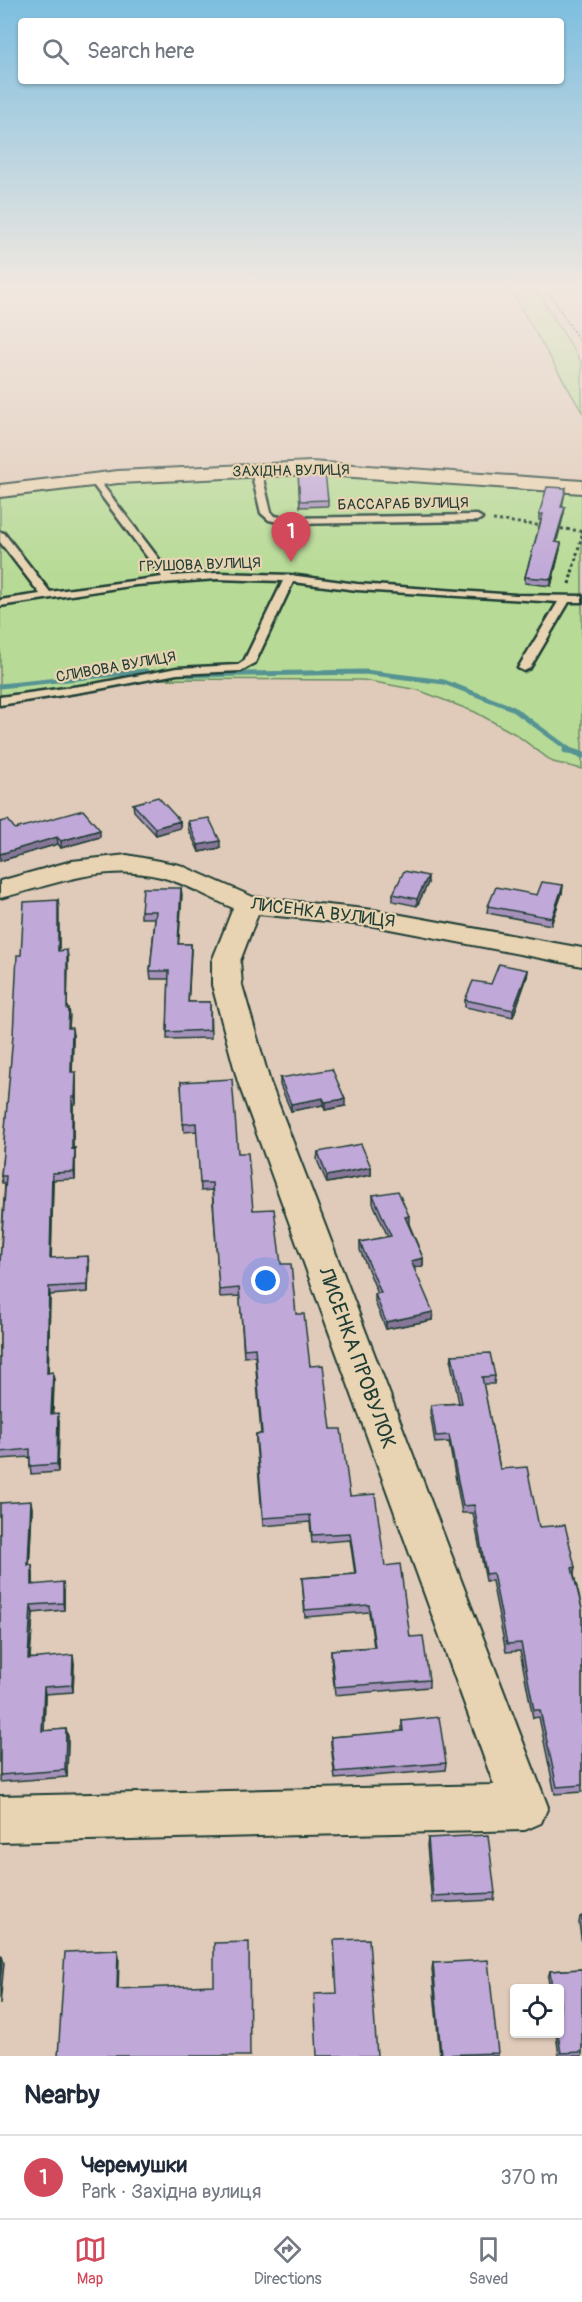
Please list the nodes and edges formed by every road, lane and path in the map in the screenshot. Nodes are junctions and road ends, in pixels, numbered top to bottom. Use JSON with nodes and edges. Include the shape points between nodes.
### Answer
{"nodes":[{"id":1,"x":256,"y":471,"type":"junction"},
{"id":2,"x":94,"y":480,"type":"junction"},
{"id":3,"x":582,"y":487,"type":"edge"},
{"id":4,"x":0,"y":491,"type":"edge"},
{"id":5,"x":477,"y":518,"type":"joint"},
{"id":6,"x":582,"y":533,"type":"edge"},
{"id":7,"x":0,"y":535,"type":"edge"},
{"id":8,"x":168,"y":578,"type":"junction"},
{"id":9,"x":290,"y":578,"type":"junction"},
{"id":10,"x":47,"y":596,"type":"junction"},
{"id":11,"x":565,"y":599,"type":"junction"},
{"id":12,"x":582,"y":599,"type":"edge"},
{"id":13,"x":0,"y":603,"type":"edge"},
{"id":14,"x":524,"y":668,"type":"dead end"},
{"id":15,"x":0,"y":701,"type":"edge"},
{"id":16,"x":0,"y":890,"type":"edge"},
{"id":17,"x":248,"y":905,"type":"junction"},
{"id":18,"x":582,"y":957,"type":"edge"},
{"id":19,"x":0,"y":1819,"type":"edge"}],
"edges":[{"from":1,"to":2,"type":"street","name":"ЗАХІДНА ВУЛИЦЯ"},
{"from":1,"to":3,"type":"street","name":"ЗАХІДНА ВУЛИЦЯ","via":[[340,468]]},
{"from":1,"to":5,"type":"lane","name":"БАССАРАБ ВУЛИЦЯ","via":[[266,513],[286,521]]},
{"from":2,"to":4,"type":"street","name":"ЗАХІДНА ВУЛИЦЯ"},
{"from":2,"to":8,"type":"lane"},
{"from":5,"to":6,"type":"path"},
{"from":6,"to":11,"type":"path"},
{"from":7,"to":10,"type":"lane"},
{"from":8,"to":9,"type":"lane","name":"ГРУШОВА ВУЛИЦЯ"},
{"from":8,"to":10,"type":"lane","name":"ГРУШОВА ВУЛИЦЯ"},
{"from":9,"to":11,"type":"lane","name":"ГРУШОВА ВУЛИЦЯ","via":[[368,588]]},
{"from":9,"to":15,"type":"lane","name":"СЛИВОВА ВУЛИЦЯ","via":[[249,663],[241,668],[177,671]]},
{"from":10,"to":13,"type":"lane","name":"ГРУШОВА ВУЛИЦЯ"},
{"from":11,"to":12,"type":"lane","name":"ГРУШОВА ВУЛИЦЯ"},
{"from":11,"to":14,"type":"lane"},
{"from":16,"to":17,"type":"street","name":"ЛИСЕНКА ВУЛИЦЯ","via":[[72,869],[127,863],[171,871]]},
{"from":17,"to":18,"type":"street","name":"ЛИСЕНКА ВУЛИЦЯ","via":[[374,918]]},
{"from":17,"to":19,"type":"street","name":"ЛИСЕНКА ПРОВУЛОК","via":[[226,961],[227,985],[254,1082],[525,1807]]}]}
